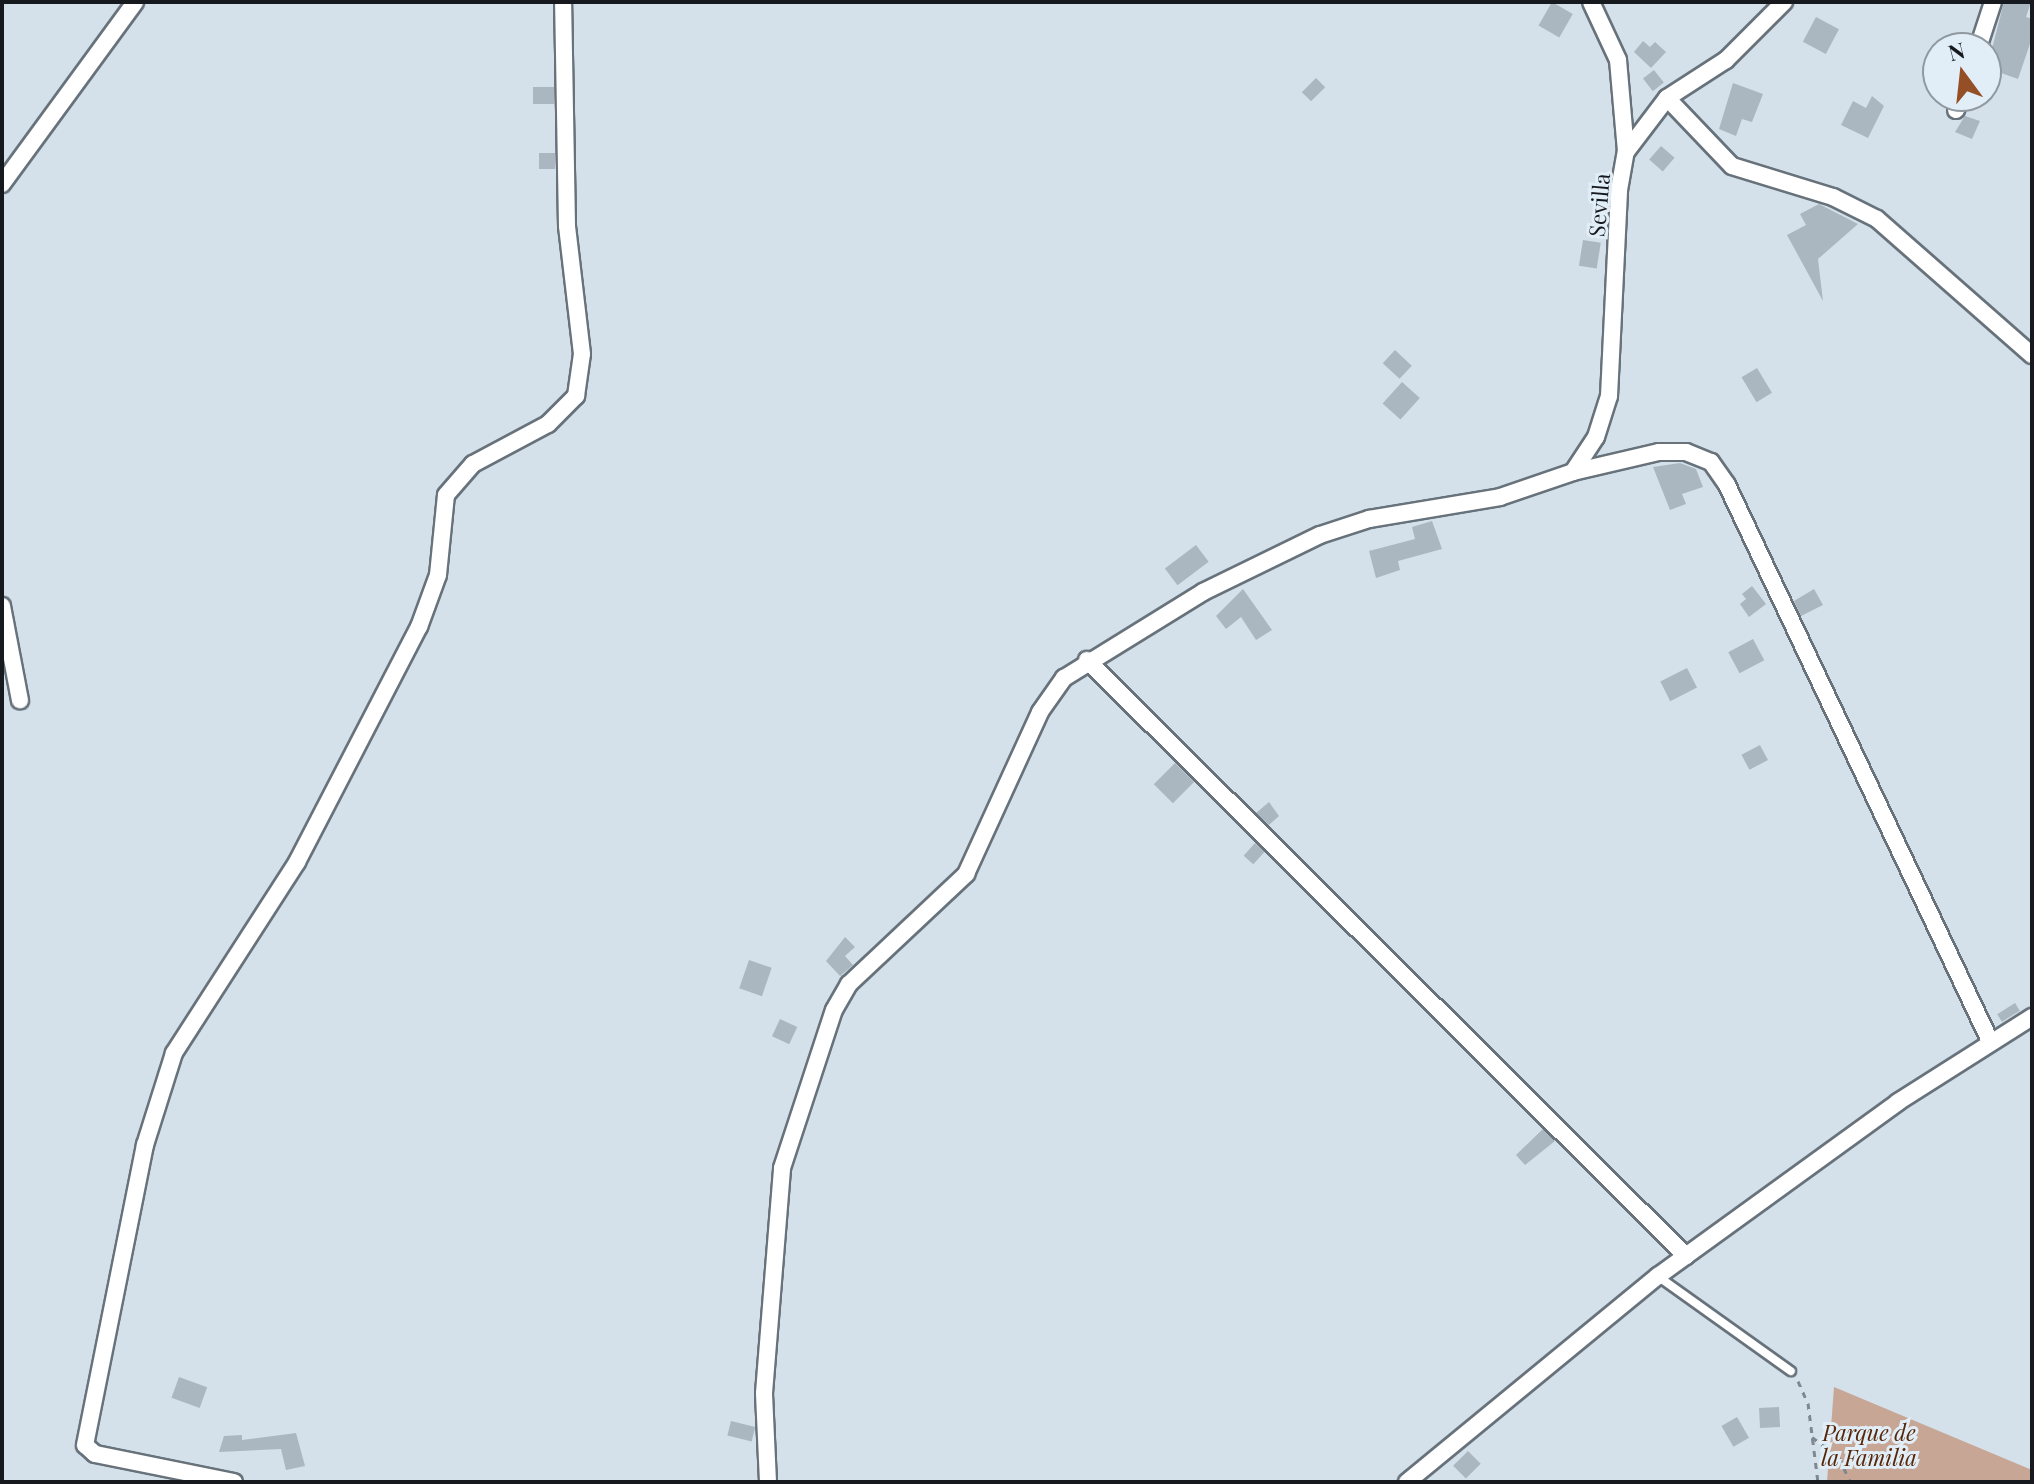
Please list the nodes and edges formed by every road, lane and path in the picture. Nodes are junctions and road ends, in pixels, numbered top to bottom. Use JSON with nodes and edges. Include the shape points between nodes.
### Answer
{"nodes":[{"id":1,"x":135,"y":2,"type":"edge"},
{"id":2,"x":563,"y":2,"type":"edge"},
{"id":3,"x":1591,"y":2,"type":"edge"},
{"id":4,"x":1784,"y":2,"type":"edge"},
{"id":5,"x":1993,"y":2,"type":"edge"},
{"id":6,"x":1983,"y":32,"type":"edge"},
{"id":7,"x":1667,"y":98,"type":"junction"},
{"id":8,"x":1626,"y":152,"type":"junction"},
{"id":9,"x":2,"y":184,"type":"edge"},
{"id":10,"x":2032,"y":355,"type":"edge"},
{"id":11,"x":1573,"y":472,"type":"junction"},
{"id":12,"x":2,"y":606,"type":"edge"},
{"id":13,"x":1087,"y":660,"type":"junction"},
{"id":14,"x":20,"y":700,"type":"dead end"},
{"id":15,"x":2032,"y":1017,"type":"edge"},
{"id":16,"x":1990,"y":1041,"type":"junction"},
{"id":17,"x":1686,"y":1256,"type":"junction"},
{"id":18,"x":1658,"y":1276,"type":"junction"},
{"id":19,"x":1791,"y":1371,"type":"joint"},
{"id":20,"x":1812,"y":1437,"type":"junction"},
{"id":21,"x":234,"y":1482,"type":"edge"},
{"id":22,"x":768,"y":1482,"type":"edge"},
{"id":23,"x":1407,"y":1482,"type":"edge"},
{"id":24,"x":1818,"y":1482,"type":"edge"},
{"id":25,"x":1850,"y":1482,"type":"edge"}],
"edges":[{"from":1,"to":9,"type":"street"},
{"from":2,"to":21,"type":"street","via":[[567,226],[582,354],[576,396],[548,424],[473,464],[446,495],[438,575],[419,627],[297,862],[174,1053],[145,1145],[85,1445],[95,1454]]},
{"from":3,"to":8,"type":"street","via":[[1618,60]]},
{"from":4,"to":7,"type":"street","name":"Sevilla","via":[[1726,60]]},
{"from":5,"to":6,"type":"street"},
{"from":7,"to":8,"type":"street","name":"Sevilla"},
{"from":7,"to":10,"type":"street","via":[[1732,166],[1833,197],[1877,219]]},
{"from":8,"to":11,"type":"street","name":"Sevilla","via":[[1619,190],[1609,396],[1596,437]]},
{"from":11,"to":13,"type":"street","via":[[1500,497],[1369,519],[1320,535],[1203,592]]},
{"from":11,"to":16,"type":"street","via":[[1659,452],[1686,452],[1711,462],[1727,485]]},
{"from":12,"to":14,"type":"street"},
{"from":13,"to":17,"type":"street"},
{"from":13,"to":22,"type":"street","via":[[1064,678],[1040,712],[966,874],[849,984],[834,1010],[782,1168],[764,1393]]},
{"from":15,"to":16,"type":"street"},
{"from":16,"to":17,"type":"street"},
{"from":17,"to":18,"type":"street"},
{"from":18,"to":19,"type":"lane"},
{"from":18,"to":23,"type":"street"},
{"from":19,"to":20,"type":"path","via":[[1808,1403]]},
{"from":20,"to":24,"type":"path"},
{"from":20,"to":25,"type":"path","via":[[1839,1457]]}]}
